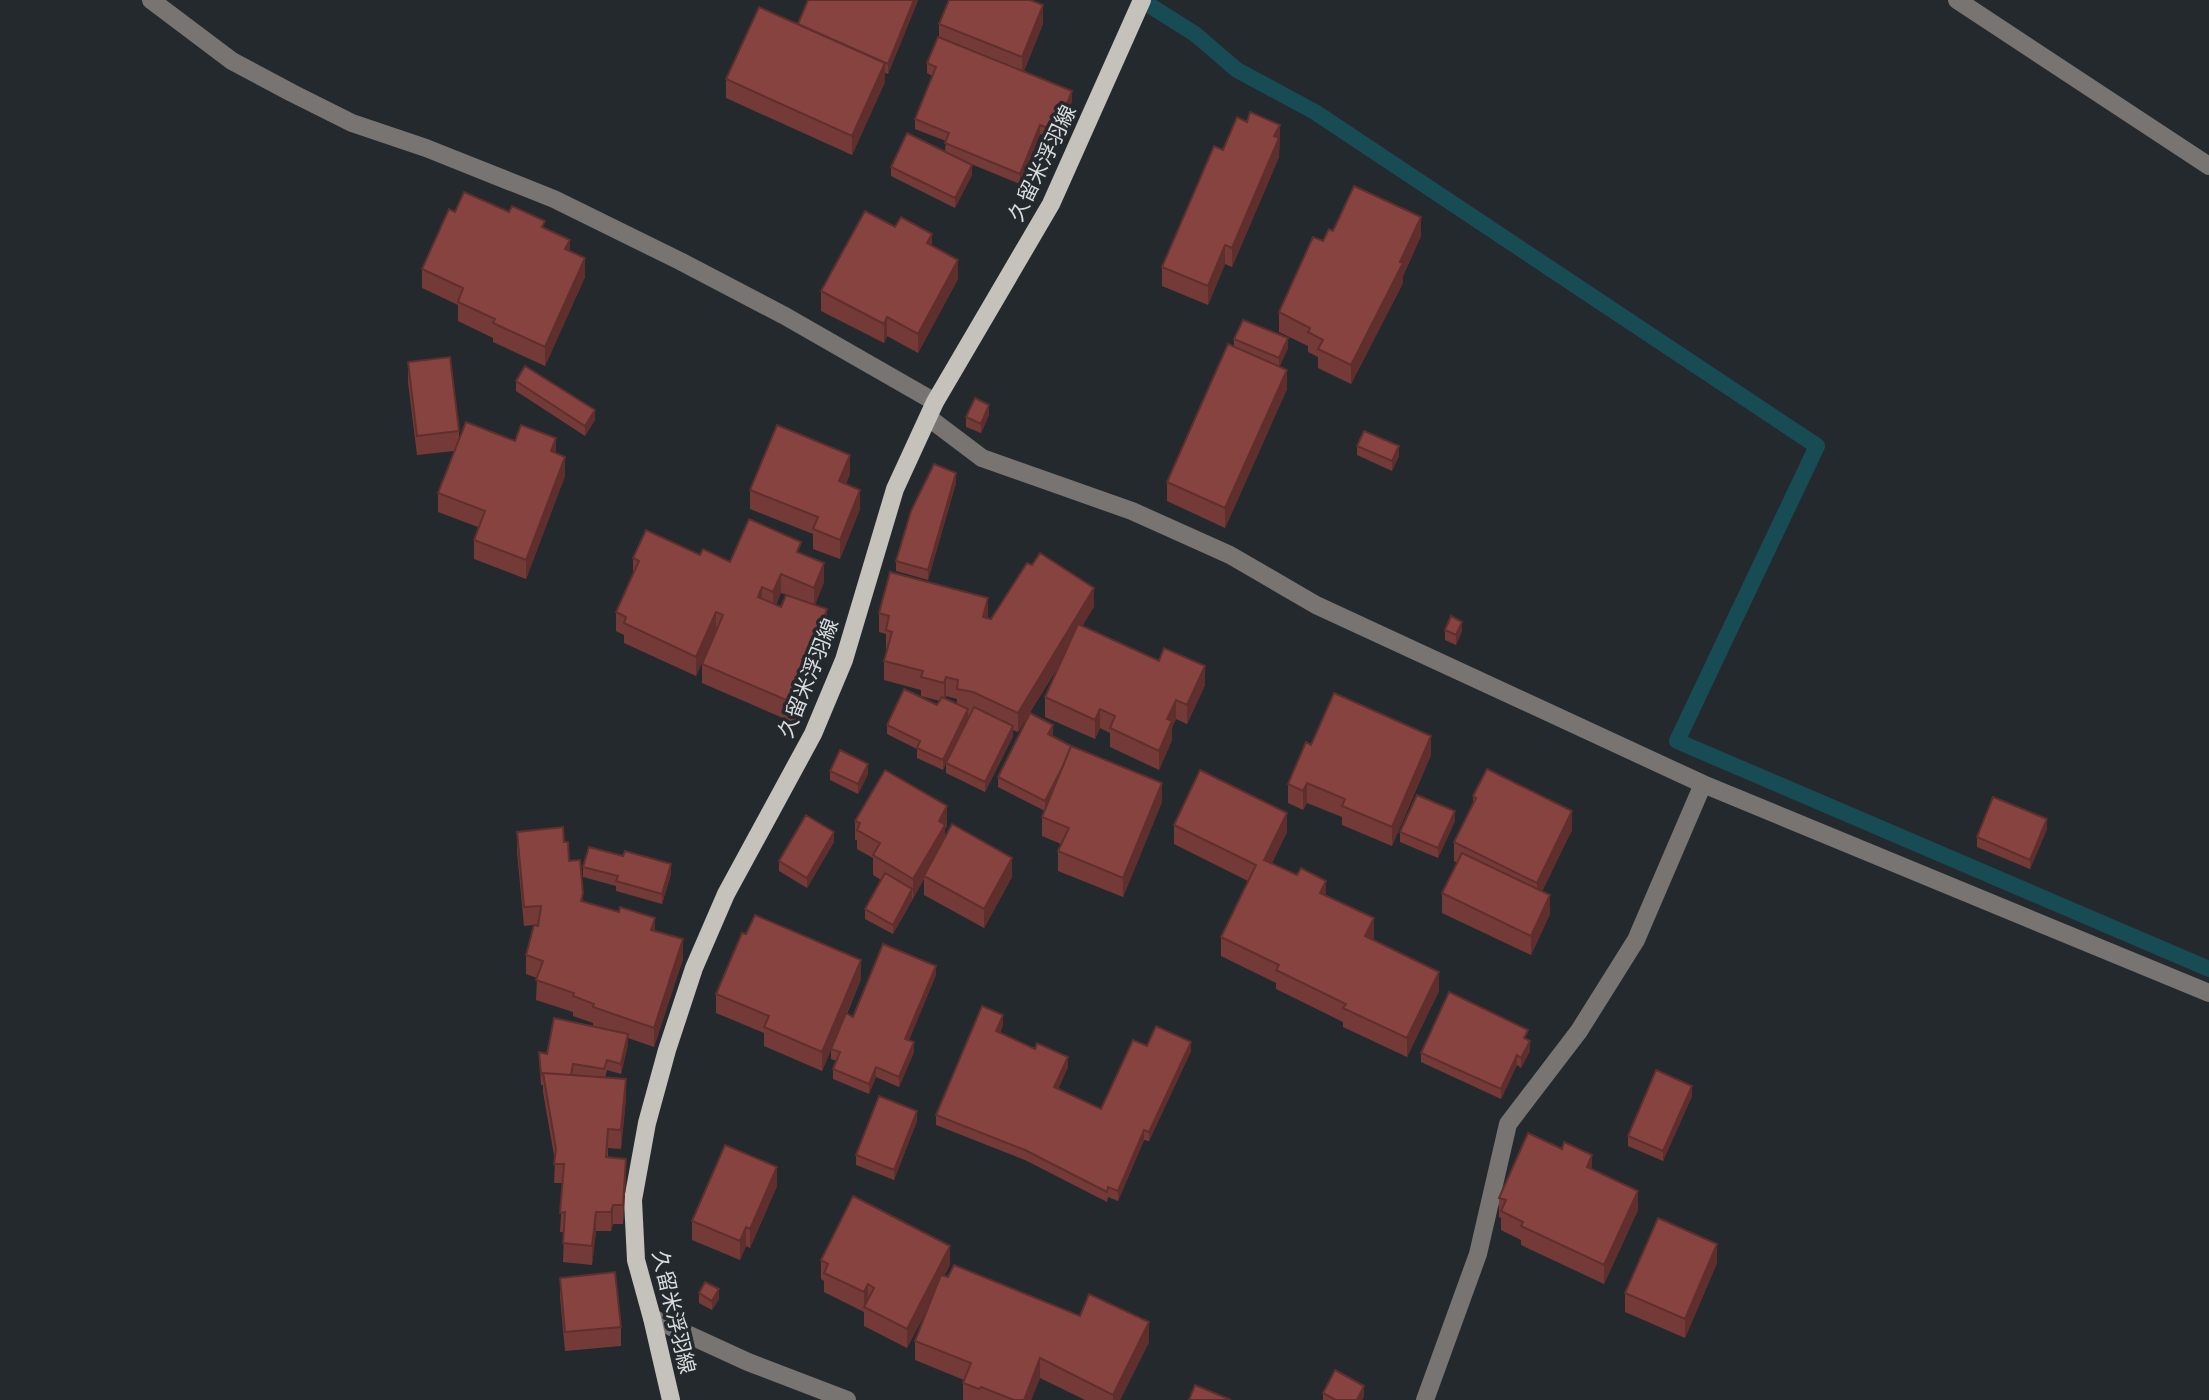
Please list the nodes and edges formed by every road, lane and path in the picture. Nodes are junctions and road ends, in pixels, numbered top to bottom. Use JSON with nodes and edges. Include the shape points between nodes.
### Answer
{"nodes":[{"id":1,"x":151,"y":0,"type":"edge"},
{"id":2,"x":1142,"y":0,"type":"edge"},
{"id":3,"x":1957,"y":0,"type":"edge"},
{"id":4,"x":2209,"y":166,"type":"edge"},
{"id":5,"x":932,"y":410,"type":"junction"},
{"id":6,"x":1703,"y":785,"type":"junction"},
{"id":7,"x":2209,"y":993,"type":"edge"},
{"id":8,"x":652,"y":1318,"type":"junction"},
{"id":9,"x":671,"y":1400,"type":"edge"},
{"id":10,"x":847,"y":1400,"type":"edge"},
{"id":11,"x":1425,"y":1400,"type":"edge"}],
"edges":[{"from":1,"to":5,"type":"street","via":[[232,61],[292,93],[352,123],[554,199],[680,261],[785,316]]},
{"from":2,"to":5,"type":"main road","name":"久留米浮羽線","via":[[1051,204]]},
{"from":3,"to":4,"type":"street"},
{"from":5,"to":6,"type":"street","via":[[982,458],[1132,511],[1230,555],[1316,605]]},
{"from":5,"to":8,"type":"main road","name":"久留米浮羽線","via":[[895,489],[845,660],[813,734],[726,894],[694,968],[667,1050],[633,1200],[636,1260]]},
{"from":6,"to":7,"type":"street"},
{"from":6,"to":11,"type":"street","via":[[1636,940],[1579,1031],[1508,1124],[1478,1254]]},
{"from":8,"to":9,"type":"main road","name":"久留米浮羽線"},
{"from":8,"to":10,"type":"street"}]}
